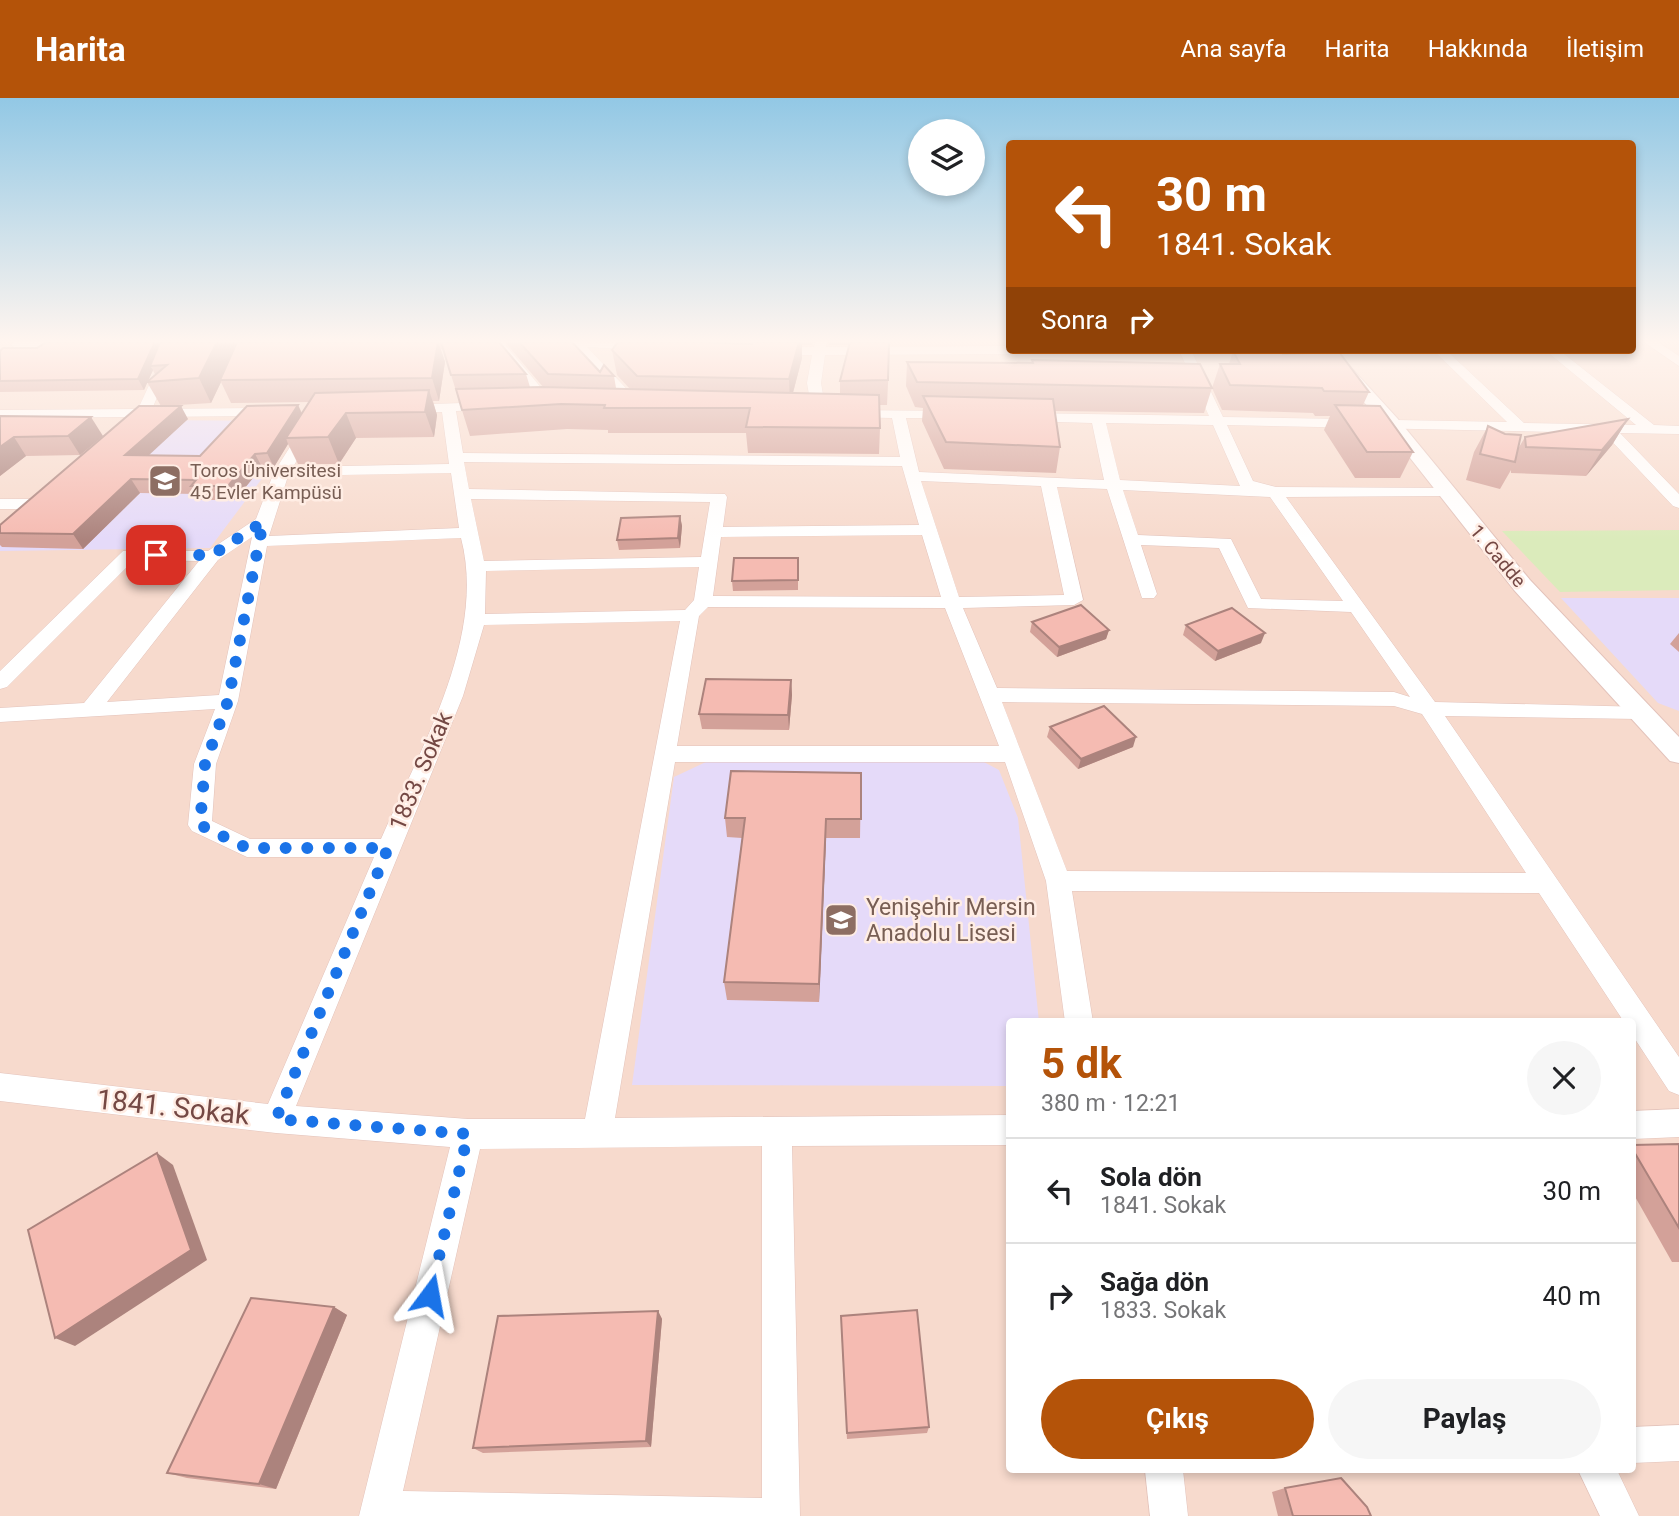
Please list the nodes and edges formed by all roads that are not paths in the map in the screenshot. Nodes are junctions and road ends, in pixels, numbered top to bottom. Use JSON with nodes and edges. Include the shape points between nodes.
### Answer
{"nodes":[{"id":1,"x":145,"y":408,"type":"edge"},
{"id":2,"x":196,"y":408,"type":"edge"},
{"id":3,"x":242,"y":408,"type":"edge"},
{"id":4,"x":439,"y":408,"type":"edge"},
{"id":5,"x":448,"y":408,"type":"edge"},
{"id":6,"x":813,"y":408,"type":"edge"},
{"id":7,"x":1211,"y":408,"type":"edge"},
{"id":8,"x":1379,"y":408,"type":"edge"},
{"id":9,"x":1500,"y":408,"type":"edge"},
{"id":10,"x":1624,"y":408,"type":"edge"},
{"id":11,"x":396,"y":409,"type":"edge"},
{"id":12,"x":281,"y":412,"type":"edge"},
{"id":13,"x":319,"y":412,"type":"edge"},
{"id":14,"x":143,"y":413,"type":"junction"},
{"id":15,"x":8,"y":414,"type":"edge"},
{"id":16,"x":898,"y":414,"type":"junction"},
{"id":17,"x":965,"y":416,"type":"edge"},
{"id":18,"x":1005,"y":417,"type":"edge"},
{"id":19,"x":1098,"y":419,"type":"junction"},
{"id":20,"x":1216,"y":420,"type":"junction"},
{"id":21,"x":1391,"y":422,"type":"junction"},
{"id":22,"x":0,"y":425,"type":"edge"},
{"id":23,"x":1521,"y":428,"type":"junction"},
{"id":24,"x":123,"y":429,"type":"edge"},
{"id":25,"x":1608,"y":429,"type":"junction"},
{"id":26,"x":1650,"y":429,"type":"junction"},
{"id":27,"x":1679,"y":430,"type":"edge"},
{"id":28,"x":458,"y":462,"type":"junction"},
{"id":29,"x":911,"y":469,"type":"junction"},
{"id":30,"x":282,"y":472,"type":"junction"},
{"id":31,"x":1048,"y":481,"type":"junction"},
{"id":32,"x":1114,"y":484,"type":"junction"},
{"id":33,"x":1443,"y":491,"type":"junction"},
{"id":34,"x":1275,"y":492,"type":"junction"},
{"id":35,"x":464,"y":494,"type":"junction"},
{"id":36,"x":1679,"y":503,"type":"edge"},
{"id":37,"x":0,"y":504,"type":"edge"},
{"id":38,"x":17,"y":519,"type":"edge"},
{"id":39,"x":928,"y":530,"type":"junction"},
{"id":40,"x":262,"y":531,"type":"junction"},
{"id":41,"x":713,"y":532,"type":"junction"},
{"id":42,"x":468,"y":533,"type":"junction"},
{"id":43,"x":1132,"y":540,"type":"junction"},
{"id":44,"x":212,"y":555,"type":"junction"},
{"id":45,"x":707,"y":562,"type":"junction"},
{"id":46,"x":477,"y":566,"type":"junction"},
{"id":47,"x":1148,"y":594,"type":"dead end"},
{"id":48,"x":952,"y":603,"type":"junction"},
{"id":49,"x":1355,"y":607,"type":"junction"},
{"id":50,"x":696,"y":608,"type":"junction"},
{"id":51,"x":476,"y":620,"type":"junction"},
{"id":52,"x":0,"y":682,"type":"edge"},
{"id":53,"x":989,"y":695,"type":"junction"},
{"id":54,"x":228,"y":701,"type":"junction"},
{"id":55,"x":90,"y":709,"type":"junction"},
{"id":56,"x":1429,"y":709,"type":"junction"},
{"id":57,"x":1639,"y":712,"type":"junction"},
{"id":58,"x":0,"y":715,"type":"edge"},
{"id":59,"x":664,"y":754,"type":"junction"},
{"id":60,"x":1013,"y":754,"type":"junction"},
{"id":61,"x":1679,"y":754,"type":"edge"},
{"id":62,"x":388,"y":848,"type":"junction"},
{"id":63,"x":1058,"y":881,"type":"junction"},
{"id":64,"x":1544,"y":883,"type":"junction"},
{"id":65,"x":1078,"y":1018,"type":"edge"},
{"id":66,"x":1679,"y":1081,"type":"edge"},
{"id":67,"x":0,"y":1087,"type":"edge"},
{"id":68,"x":276,"y":1119,"type":"junction"},
{"id":69,"x":1679,"y":1123,"type":"edge"},
{"id":70,"x":1636,"y":1125,"type":"edge"},
{"id":71,"x":1006,"y":1130,"type":"edge"},
{"id":72,"x":777,"y":1133,"type":"junction"},
{"id":73,"x":468,"y":1134,"type":"junction"},
{"id":74,"x":597,"y":1134,"type":"junction"},
{"id":75,"x":1679,"y":1443,"type":"edge"},
{"id":76,"x":1636,"y":1445,"type":"edge"},
{"id":77,"x":1164,"y":1473,"type":"edge"},
{"id":78,"x":1598,"y":1473,"type":"edge"},
{"id":79,"x":379,"y":1513,"type":"edge"},
{"id":80,"x":760,"y":1516,"type":"edge"},
{"id":81,"x":781,"y":1516,"type":"edge"},
{"id":82,"x":1169,"y":1516,"type":"edge"},
{"id":83,"x":1620,"y":1516,"type":"edge"}],
"edges":[{"from":1,"to":14,"type":"street"},
{"from":2,"to":14,"type":"street"},
{"from":3,"to":12,"type":"street"},
{"from":4,"to":11,"type":"street"},
{"from":5,"to":28,"type":"street","name":"1833. Sokak"},
{"from":6,"to":16,"type":"street","via":[[813,412]]},
{"from":7,"to":20,"type":"street"},
{"from":8,"to":21,"type":"street","name":"1. Cadde"},
{"from":9,"to":23,"type":"street"},
{"from":10,"to":26,"type":"street"},
{"from":13,"to":30,"type":"street"},
{"from":14,"to":15,"type":"street"},
{"from":14,"to":24,"type":"street"},
{"from":15,"to":22,"type":"street"},
{"from":16,"to":17,"type":"street"},
{"from":16,"to":29,"type":"street"},
{"from":18,"to":19,"type":"street"},
{"from":19,"to":20,"type":"street"},
{"from":19,"to":32,"type":"street"},
{"from":20,"to":21,"type":"street"},
{"from":20,"to":34,"type":"street","via":[[1247,484]]},
{"from":21,"to":23,"type":"street"},
{"from":21,"to":33,"type":"street","name":"1. Cadde"},
{"from":23,"to":25,"type":"street"},
{"from":25,"to":26,"type":"street"},
{"from":25,"to":36,"type":"street"},
{"from":26,"to":27,"type":"street"},
{"from":28,"to":29,"type":"street"},
{"from":28,"to":30,"type":"street"},
{"from":28,"to":35,"type":"street","name":"1833. Sokak"},
{"from":29,"to":31,"type":"street"},
{"from":29,"to":39,"type":"street"},
{"from":30,"to":40,"type":"street"},
{"from":31,"to":32,"type":"street"},
{"from":31,"to":48,"type":"street","via":[[1074,600]]},
{"from":32,"to":34,"type":"street"},
{"from":32,"to":43,"type":"street"},
{"from":33,"to":34,"type":"street"},
{"from":33,"to":57,"type":"street","name":"1. Cadde"},
{"from":34,"to":49,"type":"street"},
{"from":35,"to":41,"type":"street","via":[[714,495],[719,497]]},
{"from":35,"to":42,"type":"street","name":"1833. Sokak"},
{"from":37,"to":38,"type":"street","via":[[39,500]]},
{"from":39,"to":41,"type":"street"},
{"from":39,"to":48,"type":"street"},
{"from":40,"to":42,"type":"street"},
{"from":40,"to":44,"type":"street"},
{"from":40,"to":54,"type":"street"},
{"from":41,"to":45,"type":"street"},
{"from":42,"to":46,"type":"street","name":"1833. Sokak"},
{"from":43,"to":47,"type":"street"},
{"from":43,"to":49,"type":"street","via":[[1225,543],[1254,604]]},
{"from":44,"to":52,"type":"street","via":[[129,555]]},
{"from":44,"to":55,"type":"street"},
{"from":45,"to":46,"type":"street"},
{"from":45,"to":50,"type":"street"},
{"from":46,"to":51,"type":"street","name":"1833. Sokak"},
{"from":48,"to":50,"type":"street"},
{"from":48,"to":53,"type":"street"},
{"from":49,"to":56,"type":"street"},
{"from":50,"to":51,"type":"street"},
{"from":50,"to":59,"type":"street"},
{"from":51,"to":62,"type":"street","name":"1833. Sokak","via":[[453,696]]},
{"from":53,"to":56,"type":"street","via":[[1394,699]]},
{"from":53,"to":60,"type":"street"},
{"from":54,"to":55,"type":"street"},
{"from":54,"to":62,"type":"street","via":[[205,764],[200,825],[247,848]]},
{"from":55,"to":58,"type":"street"},
{"from":56,"to":57,"type":"street"},
{"from":56,"to":64,"type":"street"},
{"from":57,"to":61,"type":"street","name":"1. Cadde"},
{"from":59,"to":60,"type":"street"},
{"from":59,"to":74,"type":"street"},
{"from":60,"to":63,"type":"street"},
{"from":62,"to":68,"type":"street","name":"1833. Sokak"},
{"from":63,"to":64,"type":"street"},
{"from":63,"to":65,"type":"street"},
{"from":64,"to":66,"type":"street"},
{"from":67,"to":68,"type":"street","name":"1841. Sokak"},
{"from":68,"to":73,"type":"street","name":"1841. Sokak"},
{"from":69,"to":70,"type":"street"},
{"from":71,"to":72,"type":"street"},
{"from":72,"to":74,"type":"street"},
{"from":72,"to":81,"type":"street"},
{"from":73,"to":74,"type":"street","name":"1841. Sokak"},
{"from":73,"to":79,"type":"street"},
{"from":75,"to":76,"type":"street"},
{"from":77,"to":82,"type":"street"},
{"from":78,"to":83,"type":"street"},
{"from":79,"to":80,"type":"street"}]}
